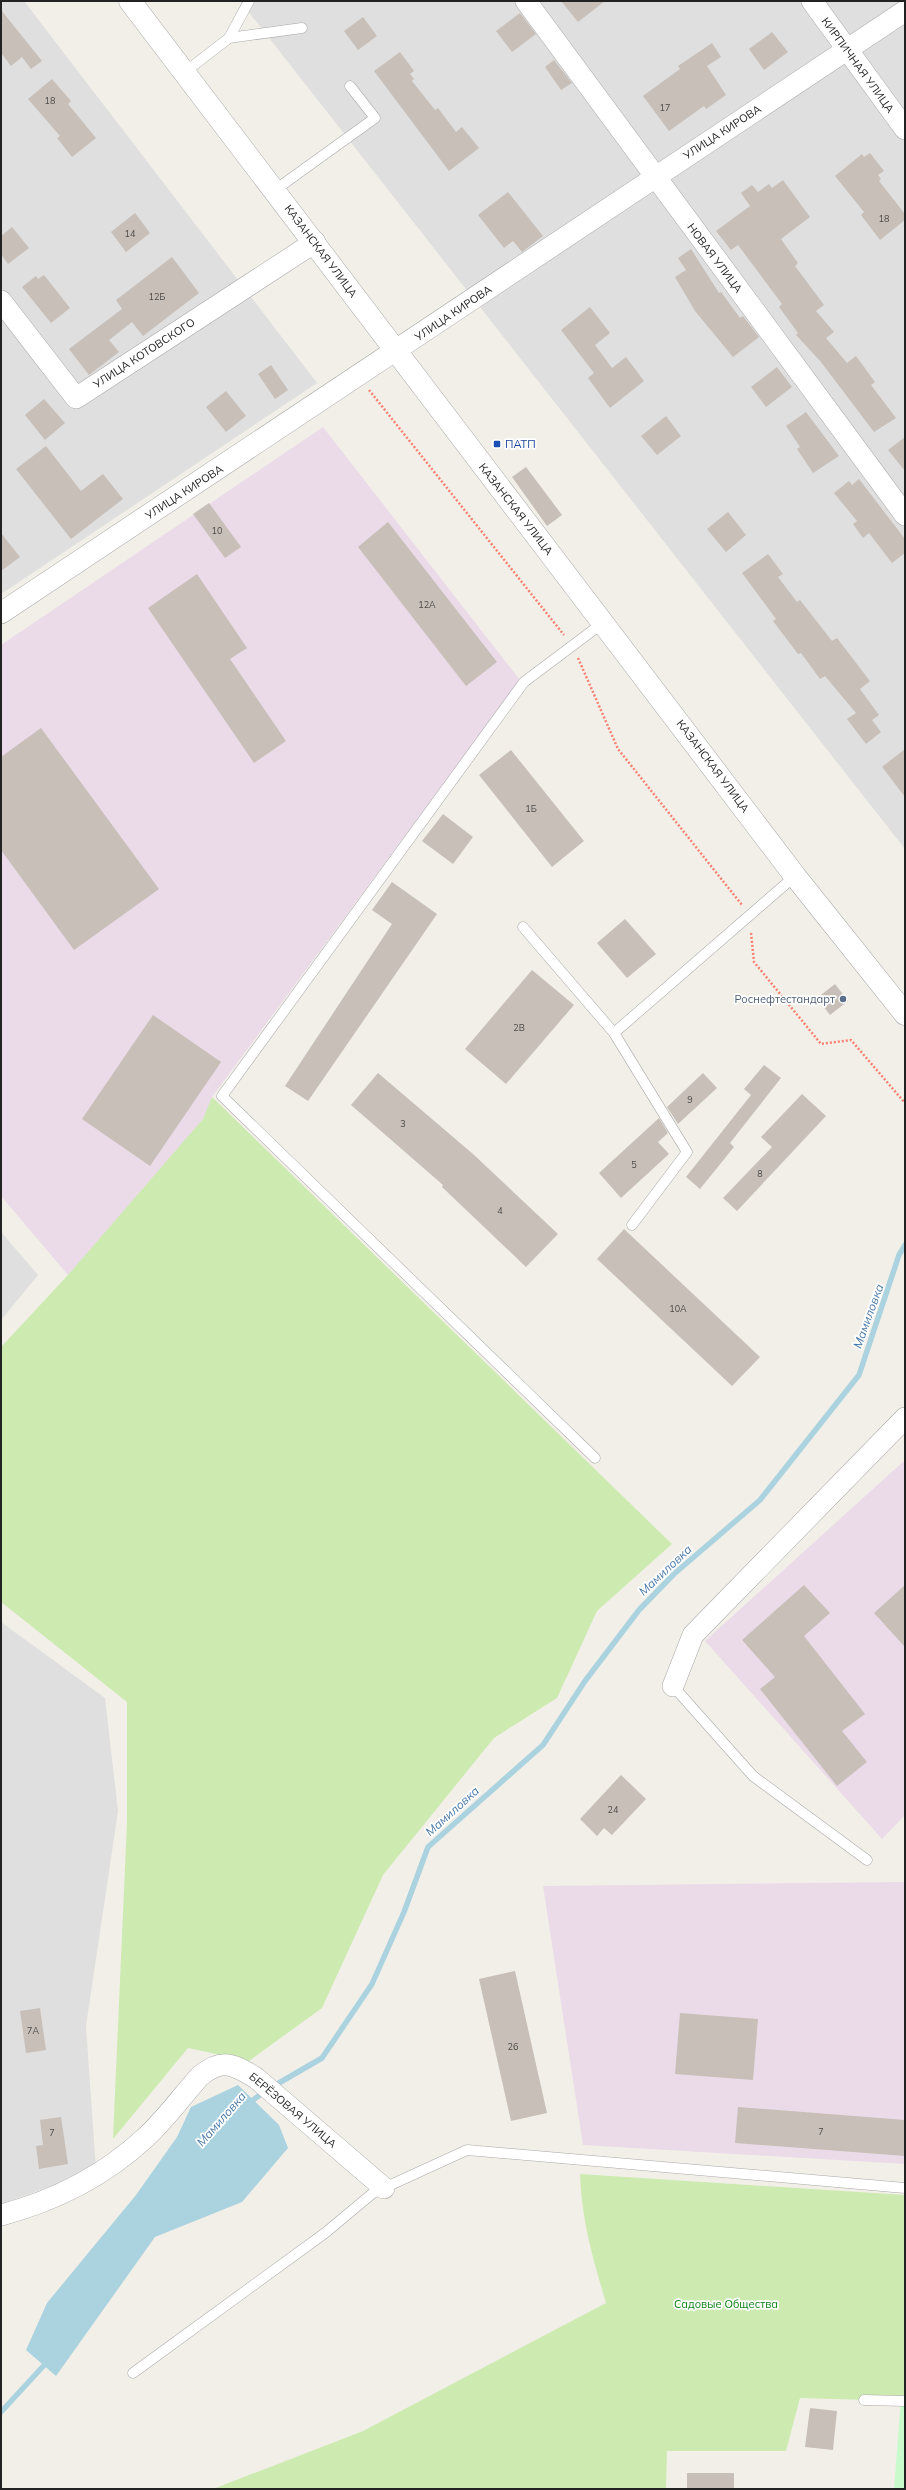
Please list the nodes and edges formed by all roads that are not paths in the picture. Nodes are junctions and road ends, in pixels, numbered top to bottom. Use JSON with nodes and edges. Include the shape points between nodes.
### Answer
{"nodes":[{"id":1,"x":130,"y":1,"type":"edge"},
{"id":2,"x":249,"y":1,"type":"edge"},
{"id":3,"x":526,"y":1,"type":"edge"},
{"id":4,"x":812,"y":1,"type":"edge"},
{"id":5,"x":905,"y":12,"type":"edge"},
{"id":6,"x":302,"y":28,"type":"dead end"},
{"id":7,"x":229,"y":38,"type":"junction"},
{"id":8,"x":847,"y":50,"type":"junction"},
{"id":9,"x":185,"y":72,"type":"junction"},
{"id":10,"x":350,"y":86,"type":"dead end"},
{"id":11,"x":905,"y":129,"type":"edge"},
{"id":12,"x":654,"y":176,"type":"junction"},
{"id":13,"x":275,"y":190,"type":"junction"},
{"id":14,"x":315,"y":242,"type":"junction"},
{"id":15,"x":1,"y":301,"type":"edge"},
{"id":16,"x":396,"y":352,"type":"junction"},
{"id":17,"x":905,"y":515,"type":"edge"},
{"id":18,"x":1,"y":613,"type":"edge"},
{"id":19,"x":604,"y":622,"type":"junction"},
{"id":20,"x":795,"y":876,"type":"junction"},
{"id":21,"x":523,"y":927,"type":"dead end"},
{"id":22,"x":905,"y":1014,"type":"edge"},
{"id":23,"x":614,"y":1033,"type":"junction"},
{"id":24,"x":632,"y":1225,"type":"dead end"},
{"id":25,"x":905,"y":1418,"type":"edge"},
{"id":26,"x":595,"y":1458,"type":"dead end"},
{"id":27,"x":673,"y":1686,"type":"joint"},
{"id":28,"x":866,"y":1860,"type":"dead end"},
{"id":29,"x":384,"y":2188,"type":"junction"},
{"id":30,"x":905,"y":2188,"type":"edge"},
{"id":31,"x":1,"y":2215,"type":"edge"},
{"id":32,"x":133,"y":2373,"type":"dead end"},
{"id":33,"x":864,"y":2400,"type":"dead end"},
{"id":34,"x":905,"y":2401,"type":"edge"}],
"edges":[{"from":1,"to":9,"type":"street","name":"КАЗАНСКАЯ УЛИЦА"},
{"from":2,"to":7,"type":"lane"},
{"from":3,"to":12,"type":"street","name":"НОВАЯ УЛИЦА"},
{"from":4,"to":8,"type":"street","name":"КИРПИЧНАЯ УЛИЦА"},
{"from":5,"to":8,"type":"street","name":"УЛИЦА КИРОВА"},
{"from":6,"to":7,"type":"lane"},
{"from":7,"to":9,"type":"lane"},
{"from":8,"to":11,"type":"street","name":"КИРПИЧНАЯ УЛИЦА"},
{"from":8,"to":12,"type":"street","name":"УЛИЦА КИРОВА"},
{"from":9,"to":13,"type":"street","name":"КАЗАНСКАЯ УЛИЦА"},
{"from":10,"to":13,"type":"lane","via":[[375,118]]},
{"from":12,"to":16,"type":"street","name":"УЛИЦА КИРОВА"},
{"from":12,"to":17,"type":"street","name":"НОВАЯ УЛИЦА"},
{"from":13,"to":14,"type":"street","name":"КАЗАНСКАЯ УЛИЦА"},
{"from":14,"to":15,"type":"street","name":"УЛИЦА КОТОВСКОГО","via":[[76,398]]},
{"from":14,"to":16,"type":"street","name":"КАЗАНСКАЯ УЛИЦА"},
{"from":16,"to":18,"type":"street","name":"УЛИЦА КИРОВА"},
{"from":16,"to":19,"type":"street","name":"КАЗАНСКАЯ УЛИЦА"},
{"from":19,"to":20,"type":"street","name":"КАЗАНСКАЯ УЛИЦА"},
{"from":19,"to":26,"type":"lane","via":[[524,682],[222,1096]]},
{"from":20,"to":22,"type":"street","name":"КАЗАНСКАЯ УЛИЦА"},
{"from":20,"to":23,"type":"lane"},
{"from":21,"to":23,"type":"lane"},
{"from":23,"to":24,"type":"lane","via":[[687,1152]]},
{"from":25,"to":27,"type":"street","via":[[693,1635]]},
{"from":27,"to":28,"type":"lane","via":[[752,1776]]},
{"from":29,"to":30,"type":"lane","via":[[467,2150]]},
{"from":29,"to":31,"type":"street","name":"БЕРЁЗОВАЯ УЛИЦА","via":[[256,2078],[237,2066],[222,2064],[210,2068],[200,2076],[146,2138],[102,2172],[58,2196]]},
{"from":29,"to":32,"type":"lane","via":[[373,2193],[325,2233]]},
{"from":33,"to":34,"type":"lane"}]}
